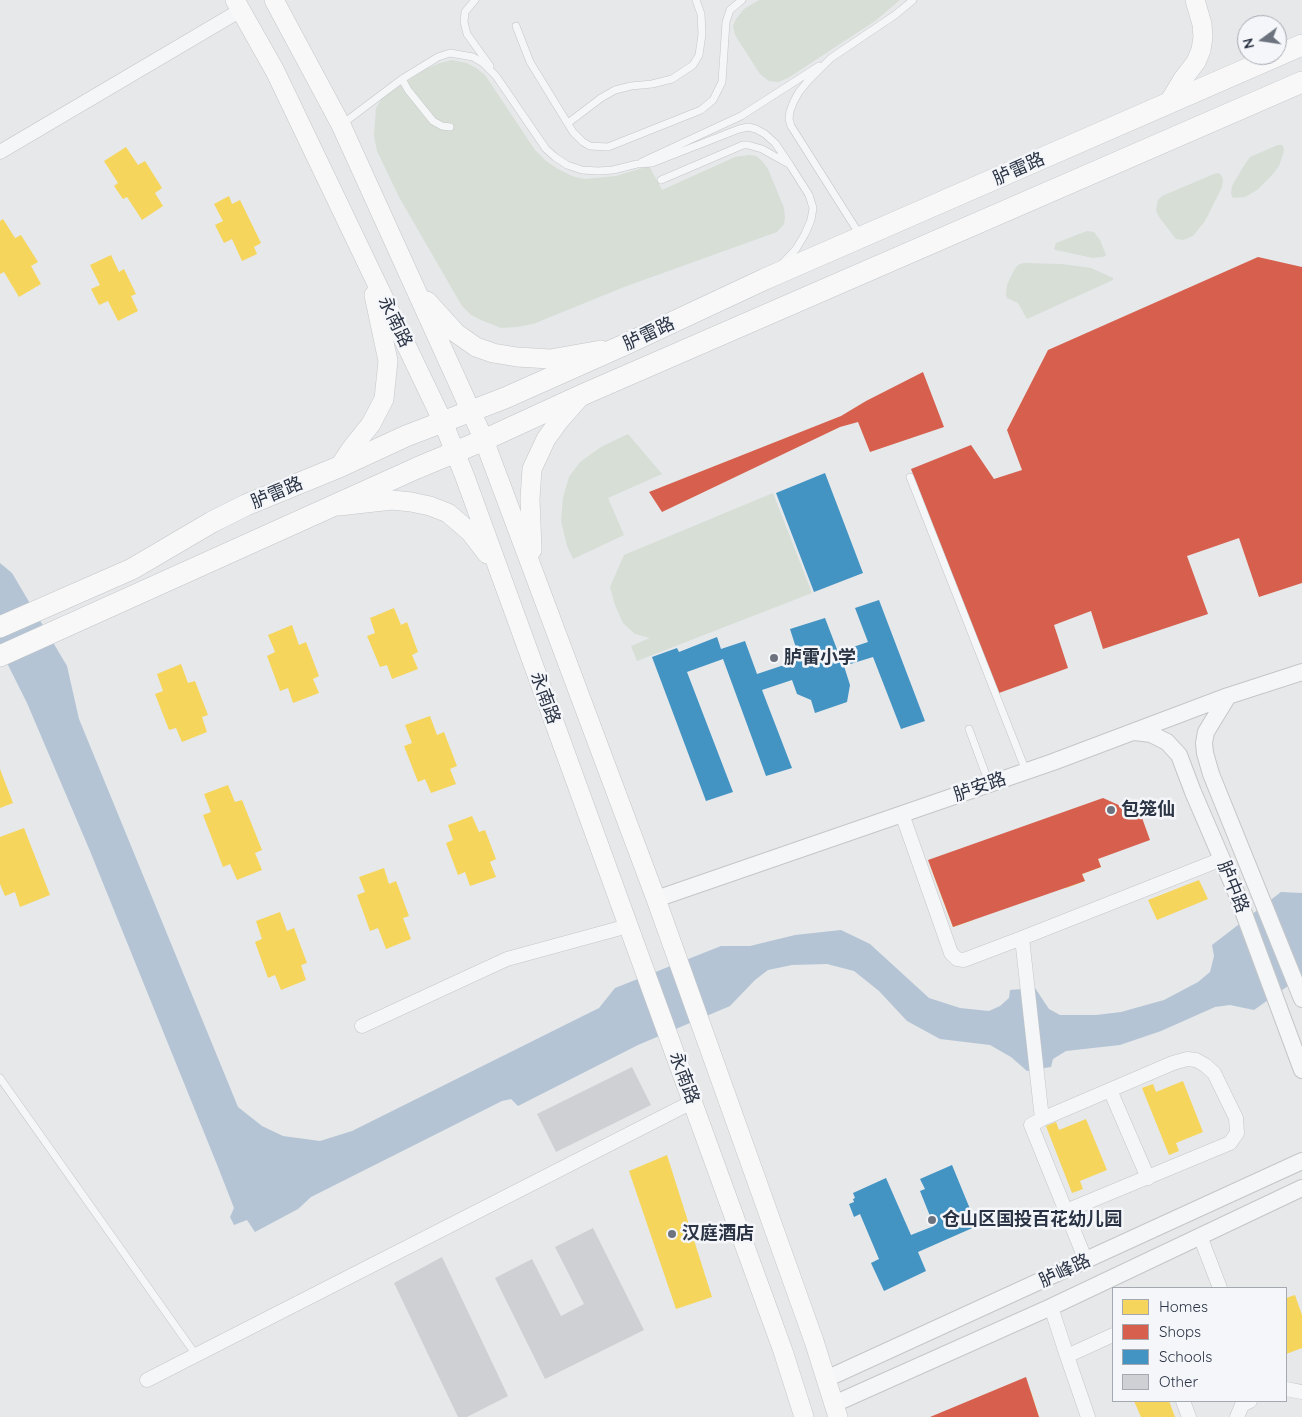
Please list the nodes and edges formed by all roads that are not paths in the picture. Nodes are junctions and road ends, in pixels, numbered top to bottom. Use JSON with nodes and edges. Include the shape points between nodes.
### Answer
{"nodes":[{"id":1,"x":274,"y":0,"type":"edge"},
{"id":2,"x":475,"y":0,"type":"edge"},
{"id":3,"x":696,"y":0,"type":"edge"},
{"id":4,"x":742,"y":0,"type":"edge"},
{"id":5,"x":913,"y":0,"type":"edge"},
{"id":6,"x":238,"y":5,"type":"edge"},
{"id":7,"x":1197,"y":6,"type":"edge"},
{"id":8,"x":516,"y":26,"type":"dead end"},
{"id":9,"x":1302,"y":45,"type":"edge"},
{"id":10,"x":831,"y":58,"type":"junction"},
{"id":11,"x":496,"y":76,"type":"junction"},
{"id":12,"x":402,"y":79,"type":"junction"},
{"id":13,"x":1302,"y":82,"type":"edge"},
{"id":14,"x":1168,"y":104,"type":"junction"},
{"id":15,"x":568,"y":123,"type":"junction"},
{"id":16,"x":341,"y":125,"type":"junction"},
{"id":17,"x":450,"y":127,"type":"dead end"},
{"id":18,"x":0,"y":152,"type":"edge"},
{"id":19,"x":637,"y":164,"type":"junction"},
{"id":20,"x":790,"y":164,"type":"junction"},
{"id":21,"x":661,"y":180,"type":"dead end"},
{"id":22,"x":862,"y":238,"type":"junction"},
{"id":23,"x":369,"y":267,"type":"junction"},
{"id":24,"x":765,"y":280,"type":"junction"},
{"id":25,"x":412,"y":284,"type":"junction"},
{"id":26,"x":624,"y":345,"type":"junction"},
{"id":27,"x":582,"y":396,"type":"junction"},
{"id":28,"x":471,"y":411,"type":"junction"},
{"id":29,"x":443,"y":422,"type":"junction"},
{"id":30,"x":484,"y":440,"type":"junction"},
{"id":31,"x":455,"y":452,"type":"junction"},
{"id":32,"x":339,"y":466,"type":"junction"},
{"id":33,"x":910,"y":477,"type":"dead end"},
{"id":34,"x":328,"y":507,"type":"junction"},
{"id":35,"x":498,"y":568,"type":"junction"},
{"id":36,"x":536,"y":579,"type":"junction"},
{"id":37,"x":0,"y":627,"type":"edge"},
{"id":38,"x":0,"y":656,"type":"edge"},
{"id":39,"x":1302,"y":672,"type":"edge"},
{"id":40,"x":1228,"y":696,"type":"junction"},
{"id":41,"x":969,"y":730,"type":"dead end"},
{"id":42,"x":1134,"y":732,"type":"junction"},
{"id":43,"x":1026,"y":771,"type":"junction"},
{"id":44,"x":989,"y":783,"type":"junction"},
{"id":45,"x":902,"y":814,"type":"junction"},
{"id":46,"x":1222,"y":859,"type":"junction"},
{"id":47,"x":656,"y":899,"type":"junction"},
{"id":48,"x":628,"y":926,"type":"junction"},
{"id":49,"x":1022,"y":938,"type":"junction"},
{"id":50,"x":1300,"y":995,"type":"edge"},
{"id":51,"x":362,"y":1026,"type":"dead end"},
{"id":52,"x":1302,"y":1070,"type":"edge"},
{"id":53,"x":0,"y":1078,"type":"edge"},
{"id":54,"x":1110,"y":1090,"type":"junction"},
{"id":55,"x":692,"y":1102,"type":"junction"},
{"id":56,"x":1042,"y":1119,"type":"junction"},
{"id":57,"x":1302,"y":1161,"type":"edge"},
{"id":58,"x":1148,"y":1178,"type":"junction"},
{"id":59,"x":1302,"y":1188,"type":"edge"},
{"id":60,"x":1066,"y":1211,"type":"junction"},
{"id":61,"x":1200,"y":1236,"type":"junction"},
{"id":62,"x":1086,"y":1261,"type":"junction"},
{"id":63,"x":1220,"y":1287,"type":"edge"},
{"id":64,"x":1051,"y":1307,"type":"junction"},
{"id":65,"x":1112,"y":1335,"type":"edge"},
{"id":66,"x":196,"y":1355,"type":"junction"},
{"id":67,"x":1067,"y":1356,"type":"junction"},
{"id":68,"x":147,"y":1380,"type":"dead end"},
{"id":69,"x":826,"y":1380,"type":"junction"},
{"id":70,"x":1287,"y":1389,"type":"edge"},
{"id":71,"x":1302,"y":1392,"type":"edge"},
{"id":72,"x":1183,"y":1402,"type":"edge"},
{"id":73,"x":1247,"y":1402,"type":"edge"},
{"id":74,"x":836,"y":1411,"type":"edge"},
{"id":75,"x":804,"y":1417,"type":"edge"},
{"id":76,"x":1088,"y":1417,"type":"edge"},
{"id":77,"x":1189,"y":1417,"type":"edge"},
{"id":78,"x":1237,"y":1417,"type":"edge"}],
"edges":[{"from":1,"to":16,"type":"main road"},
{"from":2,"to":11,"type":"lane","via":[[465,12],[464,22],[468,34]]},
{"from":3,"to":15,"type":"lane","via":[[702,34],[699,55],[693,65],[672,79],[615,90]]},
{"from":4,"to":15,"type":"lane","via":[[730,10],[726,22],[722,82],[707,106],[608,147],[590,146],[583,142]]},
{"from":5,"to":10,"type":"lane"},
{"from":6,"to":18,"type":"street"},
{"from":6,"to":23,"type":"main road","name":"永南路","via":[[275,71]]},
{"from":7,"to":14,"type":"main road","via":[[1202,24],[1201,50]]},
{"from":8,"to":15,"type":"lane","via":[[530,62]]},
{"from":9,"to":14,"type":"main road","name":"胪雷路"},
{"from":10,"to":19,"type":"lane","via":[[741,116]]},
{"from":10,"to":22,"type":"lane","via":[[799,92],[789,119],[790,126]]},
{"from":11,"to":12,"type":"lane","via":[[473,57],[450,53]]},
{"from":11,"to":19,"type":"lane","via":[[537,138],[554,157],[582,170],[613,170]]},
{"from":12,"to":16,"type":"lane"},
{"from":12,"to":17,"type":"lane","via":[[434,122]]},
{"from":13,"to":27,"type":"main road","name":"胪雷路"},
{"from":14,"to":22,"type":"main road","name":"胪雷路"},
{"from":16,"to":25,"type":"main road"},
{"from":19,"to":20,"type":"lane","via":[[652,163],[748,127],[765,134]]},
{"from":20,"to":21,"type":"lane","via":[[762,149],[742,145]]},
{"from":20,"to":24,"type":"lane","via":[[809,195],[811,220],[796,249]]},
{"from":22,"to":24,"type":"main road","name":"胪雷路"},
{"from":23,"to":29,"type":"main road","name":"永南路"},
{"from":23,"to":32,"type":"main road","via":[[388,361],[384,399],[371,424]]},
{"from":24,"to":26,"type":"main road","name":"胪雷路"},
{"from":25,"to":26,"type":"main road","via":[[456,333],[476,347],[493,353],[550,359]]},
{"from":25,"to":28,"type":"main road"},
{"from":26,"to":28,"type":"main road","name":"胪雷路"},
{"from":27,"to":30,"type":"main road","name":"胪雷路"},
{"from":27,"to":36,"type":"main road","via":[[546,439],[532,469],[530,528]]},
{"from":28,"to":29,"type":"main road","name":"胪雷路"},
{"from":28,"to":30,"type":"main road"},
{"from":29,"to":31,"type":"main road","name":"永南路"},
{"from":29,"to":32,"type":"main road","name":"胪雷路"},
{"from":30,"to":31,"type":"main road","name":"胪雷路"},
{"from":30,"to":36,"type":"main road"},
{"from":31,"to":34,"type":"main road","name":"胪雷路"},
{"from":31,"to":35,"type":"main road","name":"永南路"},
{"from":32,"to":37,"type":"main road","name":"胪雷路","via":[[212,522],[132,568]]},
{"from":33,"to":43,"type":"lane"},
{"from":34,"to":35,"type":"main road","via":[[392,500],[430,506],[448,513],[470,532]]},
{"from":34,"to":38,"type":"main road","name":"胪雷路"},
{"from":35,"to":48,"type":"main road","name":"永南路"},
{"from":36,"to":47,"type":"main road"},
{"from":39,"to":40,"type":"street","name":"胪安路"},
{"from":40,"to":42,"type":"street","name":"胪安路"},
{"from":40,"to":50,"type":"street","name":"胪中路","via":[[1206,732],[1205,753]]},
{"from":41,"to":44,"type":"lane"},
{"from":42,"to":43,"type":"street","name":"胪安路"},
{"from":42,"to":46,"type":"street","name":"胪中路","via":[[1151,734],[1167,742],[1179,755]]},
{"from":43,"to":44,"type":"street","name":"胪安路"},
{"from":44,"to":45,"type":"street","name":"胪安路"},
{"from":45,"to":47,"type":"street","name":"胪安路"},
{"from":45,"to":49,"type":"street","via":[[956,959],[964,960]]},
{"from":46,"to":49,"type":"street"},
{"from":46,"to":52,"type":"street","name":"胪中路"},
{"from":47,"to":69,"type":"main road"},
{"from":48,"to":51,"type":"street","via":[[507,959]]},
{"from":48,"to":55,"type":"main road","name":"永南路"},
{"from":49,"to":56,"type":"street"},
{"from":53,"to":66,"type":"lane"},
{"from":54,"to":56,"type":"street"},
{"from":54,"to":58,"type":"street"},
{"from":54,"to":58,"type":"street","via":[[1173,1063],[1196,1060],[1214,1073],[1236,1118],[1237,1133],[1230,1143]]},
{"from":55,"to":66,"type":"street"},
{"from":55,"to":75,"type":"main road","name":"永南路"},
{"from":56,"to":60,"type":"street","via":[[1031,1125]]},
{"from":57,"to":62,"type":"street","name":"胪峰路"},
{"from":58,"to":60,"type":"street"},
{"from":59,"to":61,"type":"street","name":"胪峰路"},
{"from":60,"to":62,"type":"street"},
{"from":61,"to":63,"type":"street"},
{"from":61,"to":64,"type":"street","name":"胪峰路"},
{"from":62,"to":69,"type":"street","name":"胪峰路"},
{"from":64,"to":67,"type":"street"},
{"from":64,"to":74,"type":"street","name":"胪峰路"},
{"from":65,"to":67,"type":"street"},
{"from":66,"to":68,"type":"street"},
{"from":67,"to":76,"type":"street"},
{"from":69,"to":74,"type":"main road"},
{"from":70,"to":71,"type":"street"},
{"from":72,"to":77,"type":"street"},
{"from":73,"to":78,"type":"street","via":[[1242,1404]]}]}
